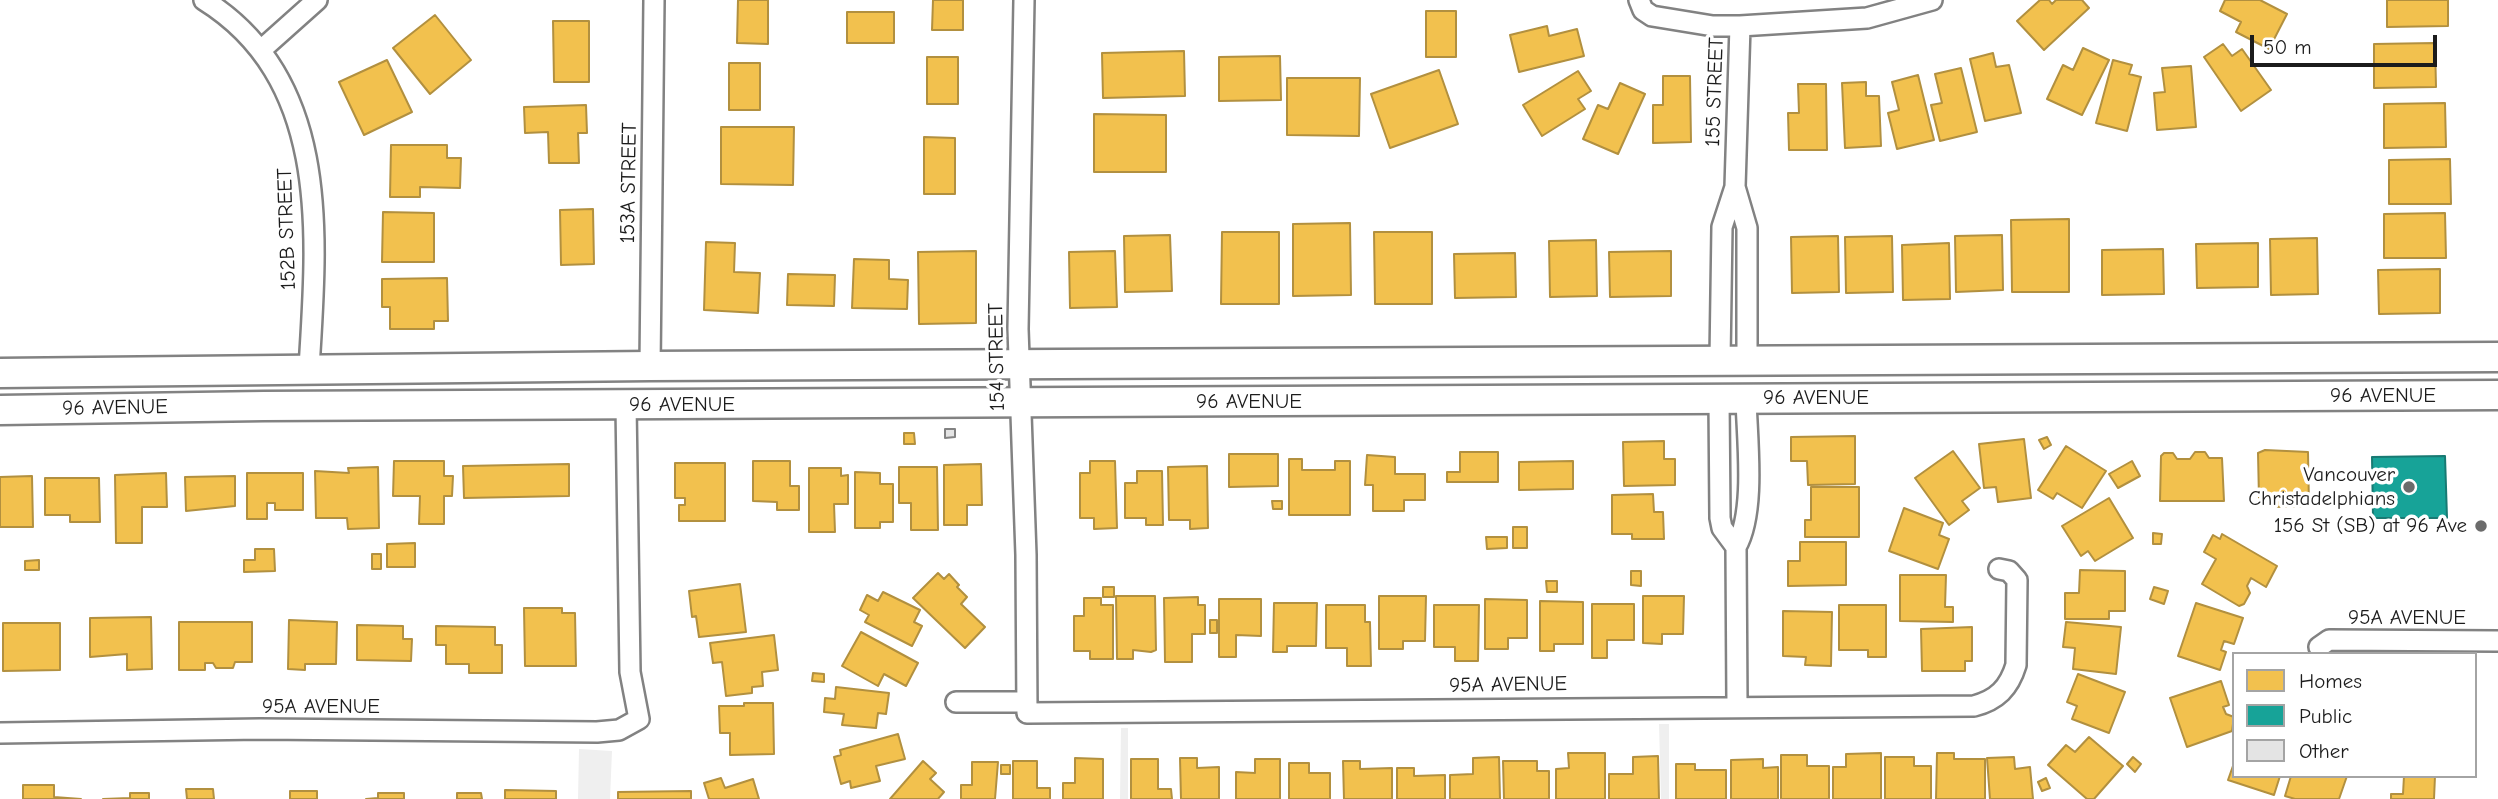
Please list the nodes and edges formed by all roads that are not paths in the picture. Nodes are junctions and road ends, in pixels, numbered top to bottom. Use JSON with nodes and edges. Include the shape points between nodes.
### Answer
{"nodes":[{"id":1,"x":204,"y":0,"type":"edge"},
{"id":2,"x":317,"y":0,"type":"edge"},
{"id":3,"x":653,"y":0,"type":"edge"},
{"id":4,"x":1024,"y":0,"type":"edge"},
{"id":5,"x":1639,"y":0,"type":"edge"},
{"id":6,"x":1932,"y":0,"type":"edge"},
{"id":7,"x":1740,"y":26,"type":"junction"},
{"id":8,"x":261,"y":50,"type":"junction"},
{"id":9,"x":1735,"y":187,"type":"junction"},
{"id":10,"x":2498,"y":357,"type":"edge"},
{"id":11,"x":1733,"y":359,"type":"junction"},
{"id":12,"x":650,"y":366,"type":"junction"},
{"id":13,"x":1019,"y":366,"type":"junction"},
{"id":14,"x":309,"y":368,"type":"junction"},
{"id":15,"x":0,"y":373,"type":"edge"},
{"id":16,"x":2498,"y":395,"type":"edge"},
{"id":17,"x":1746,"y":399,"type":"junction"},
{"id":18,"x":1710,"y":400,"type":"junction"},
{"id":19,"x":1020,"y":403,"type":"junction"},
{"id":20,"x":626,"y":405,"type":"junction"},
{"id":21,"x":264,"y":406,"type":"junction"},
{"id":22,"x":0,"y":410,"type":"edge"},
{"id":23,"x":1736,"y":547,"type":"junction"},
{"id":24,"x":1999,"y":569,"type":"dead end"},
{"id":25,"x":2498,"y":641,"type":"edge"},
{"id":26,"x":2319,"y":647,"type":"dead end"},
{"id":27,"x":956,"y":702,"type":"dead end"},
{"id":28,"x":1737,"y":706,"type":"junction"},
{"id":29,"x":1027,"y":707,"type":"junction"},
{"id":30,"x":0,"y":733,"type":"edge"}],
"edges":[{"from":1,"to":8,"type":"street","name":"152B STREET"},
{"from":2,"to":8,"type":"street"},
{"from":3,"to":12,"type":"street","name":"153A STREET"},
{"from":4,"to":13,"type":"street","name":"154 STREET"},
{"from":5,"to":7,"type":"street","name":"155 STREET","via":[[1652,16]]},
{"from":6,"to":7,"type":"street","via":[[1867,18]]},
{"from":7,"to":9,"type":"street","name":"155 STREET"},
{"from":8,"to":14,"type":"street","name":"152B STREET","via":[[288,94],[311,174]]},
{"from":9,"to":11,"type":"street","name":"155 STREET","via":[[1747,228]]},
{"from":9,"to":11,"type":"street","name":"155 STREET","via":[[1722,227]]},
{"from":10,"to":11,"type":"main road","name":"96 AVENUE"},
{"from":11,"to":13,"type":"main road","name":"96 AVENUE"},
{"from":11,"to":18,"type":"main road"},
{"from":12,"to":13,"type":"main road","name":"96 AVENUE"},
{"from":12,"to":14,"type":"main road","name":"96 AVENUE"},
{"from":13,"to":19,"type":"street","name":"154 STREET"},
{"from":14,"to":15,"type":"main road","name":"96 AVENUE"},
{"from":14,"to":21,"type":"main road","via":[[298,383]]},
{"from":16,"to":17,"type":"main road","name":"96 AVENUE"},
{"from":17,"to":18,"type":"main road","name":"96 AVENUE"},
{"from":17,"to":23,"type":"street","via":[[1747,505]]},
{"from":18,"to":19,"type":"main road","name":"96 AVENUE"},
{"from":18,"to":23,"type":"street","via":[[1720,518]]},
{"from":19,"to":20,"type":"main road","name":"96 AVENUE"},
{"from":19,"to":29,"type":"street","name":"154 STREET"},
{"from":20,"to":21,"type":"main road","name":"96 AVENUE"},
{"from":20,"to":30,"type":"street","name":"95A AVENUE","via":[[630,672],[639,719],[620,730]]},
{"from":21,"to":22,"type":"main road","name":"96 AVENUE"},
{"from":23,"to":28,"type":"street"},
{"from":24,"to":28,"type":"street","name":"95A AVENUE","via":[[2010,571],[2017,580],[2016,665],[2005,688],[1987,703],[1960,708]]},
{"from":25,"to":26,"type":"street","name":"95A AVENUE","via":[[2329,640]]},
{"from":27,"to":29,"type":"street","name":"95A AVENUE"},
{"from":28,"to":29,"type":"street","name":"95A AVENUE"}]}
